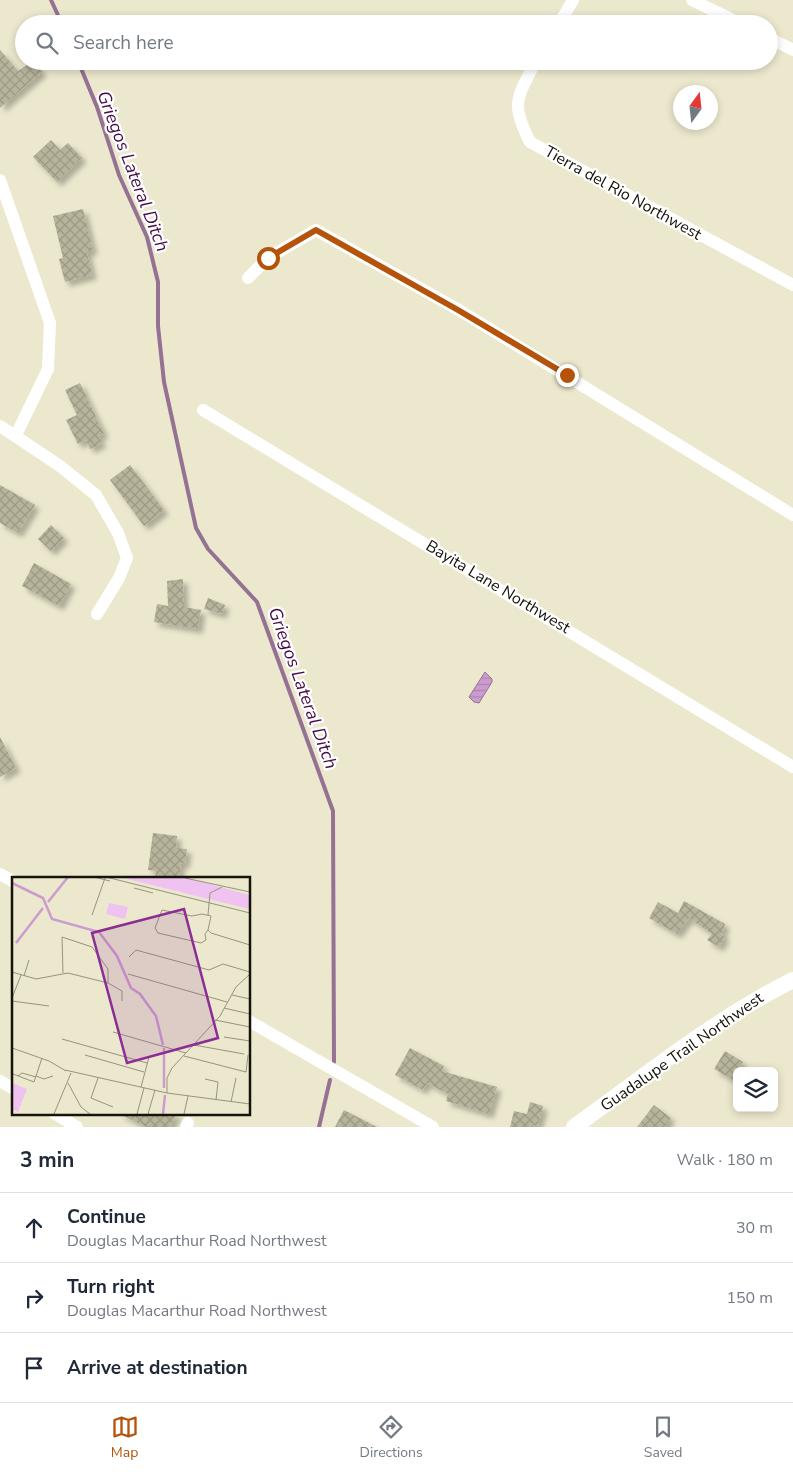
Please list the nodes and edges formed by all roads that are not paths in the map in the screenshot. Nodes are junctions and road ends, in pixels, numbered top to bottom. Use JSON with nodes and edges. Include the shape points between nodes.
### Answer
{"nodes":[{"id":1,"x":573,"y":0,"type":"edge"},
{"id":2,"x":692,"y":0,"type":"edge"},
{"id":3,"x":564,"y":15,"type":"edge"},
{"id":4,"x":723,"y":15,"type":"edge"},
{"id":5,"x":778,"y":42,"type":"edge"},
{"id":6,"x":793,"y":50,"type":"edge"},
{"id":7,"x":531,"y":70,"type":"edge"},
{"id":8,"x":0,"y":180,"type":"edge"},
{"id":9,"x":248,"y":278,"type":"dead end"},
{"id":10,"x":793,"y":285,"type":"edge"},
{"id":11,"x":203,"y":410,"type":"dead end"},
{"id":12,"x":0,"y":426,"type":"edge"},
{"id":13,"x":16,"y":435,"type":"junction"},
{"id":14,"x":793,"y":515,"type":"edge"},
{"id":15,"x":97,"y":614,"type":"dead end"},
{"id":16,"x":793,"y":767,"type":"edge"},
{"id":17,"x":0,"y":874,"type":"edge"},
{"id":18,"x":12,"y":881,"type":"edge"},
{"id":19,"x":793,"y":980,"type":"edge"},
{"id":20,"x":250,"y":1022,"type":"edge"},
{"id":21,"x":0,"y":1081,"type":"edge"},
{"id":22,"x":12,"y":1088,"type":"edge"},
{"id":23,"x":56,"y":1114,"type":"edge"},
{"id":24,"x":77,"y":1127,"type":"edge"},
{"id":25,"x":433,"y":1127,"type":"edge"},
{"id":26,"x":574,"y":1127,"type":"edge"}],
"edges":[{"from":1,"to":3,"type":"street"},
{"from":2,"to":4,"type":"street"},
{"from":5,"to":6,"type":"street"},
{"from":7,"to":10,"type":"street","name":"Tierra del Rio Northwest","via":[[518,96],[518,118],[530,142]]},
{"from":8,"to":13,"type":"street","via":[[50,323],[48,369]]},
{"from":9,"to":14,"type":"street","via":[[268,258],[316,230],[475,320]]},
{"from":11,"to":16,"type":"street","name":"Bayita Lane Northwest"},
{"from":12,"to":13,"type":"street"},
{"from":13,"to":15,"type":"street","via":[[96,495],[118,533],[127,558]]},
{"from":17,"to":18,"type":"street"},
{"from":19,"to":26,"type":"street","name":"Guadalupe Trail Northwest","via":[[764,994]]},
{"from":20,"to":25,"type":"street"},
{"from":21,"to":22,"type":"street"},
{"from":23,"to":24,"type":"street"}]}
